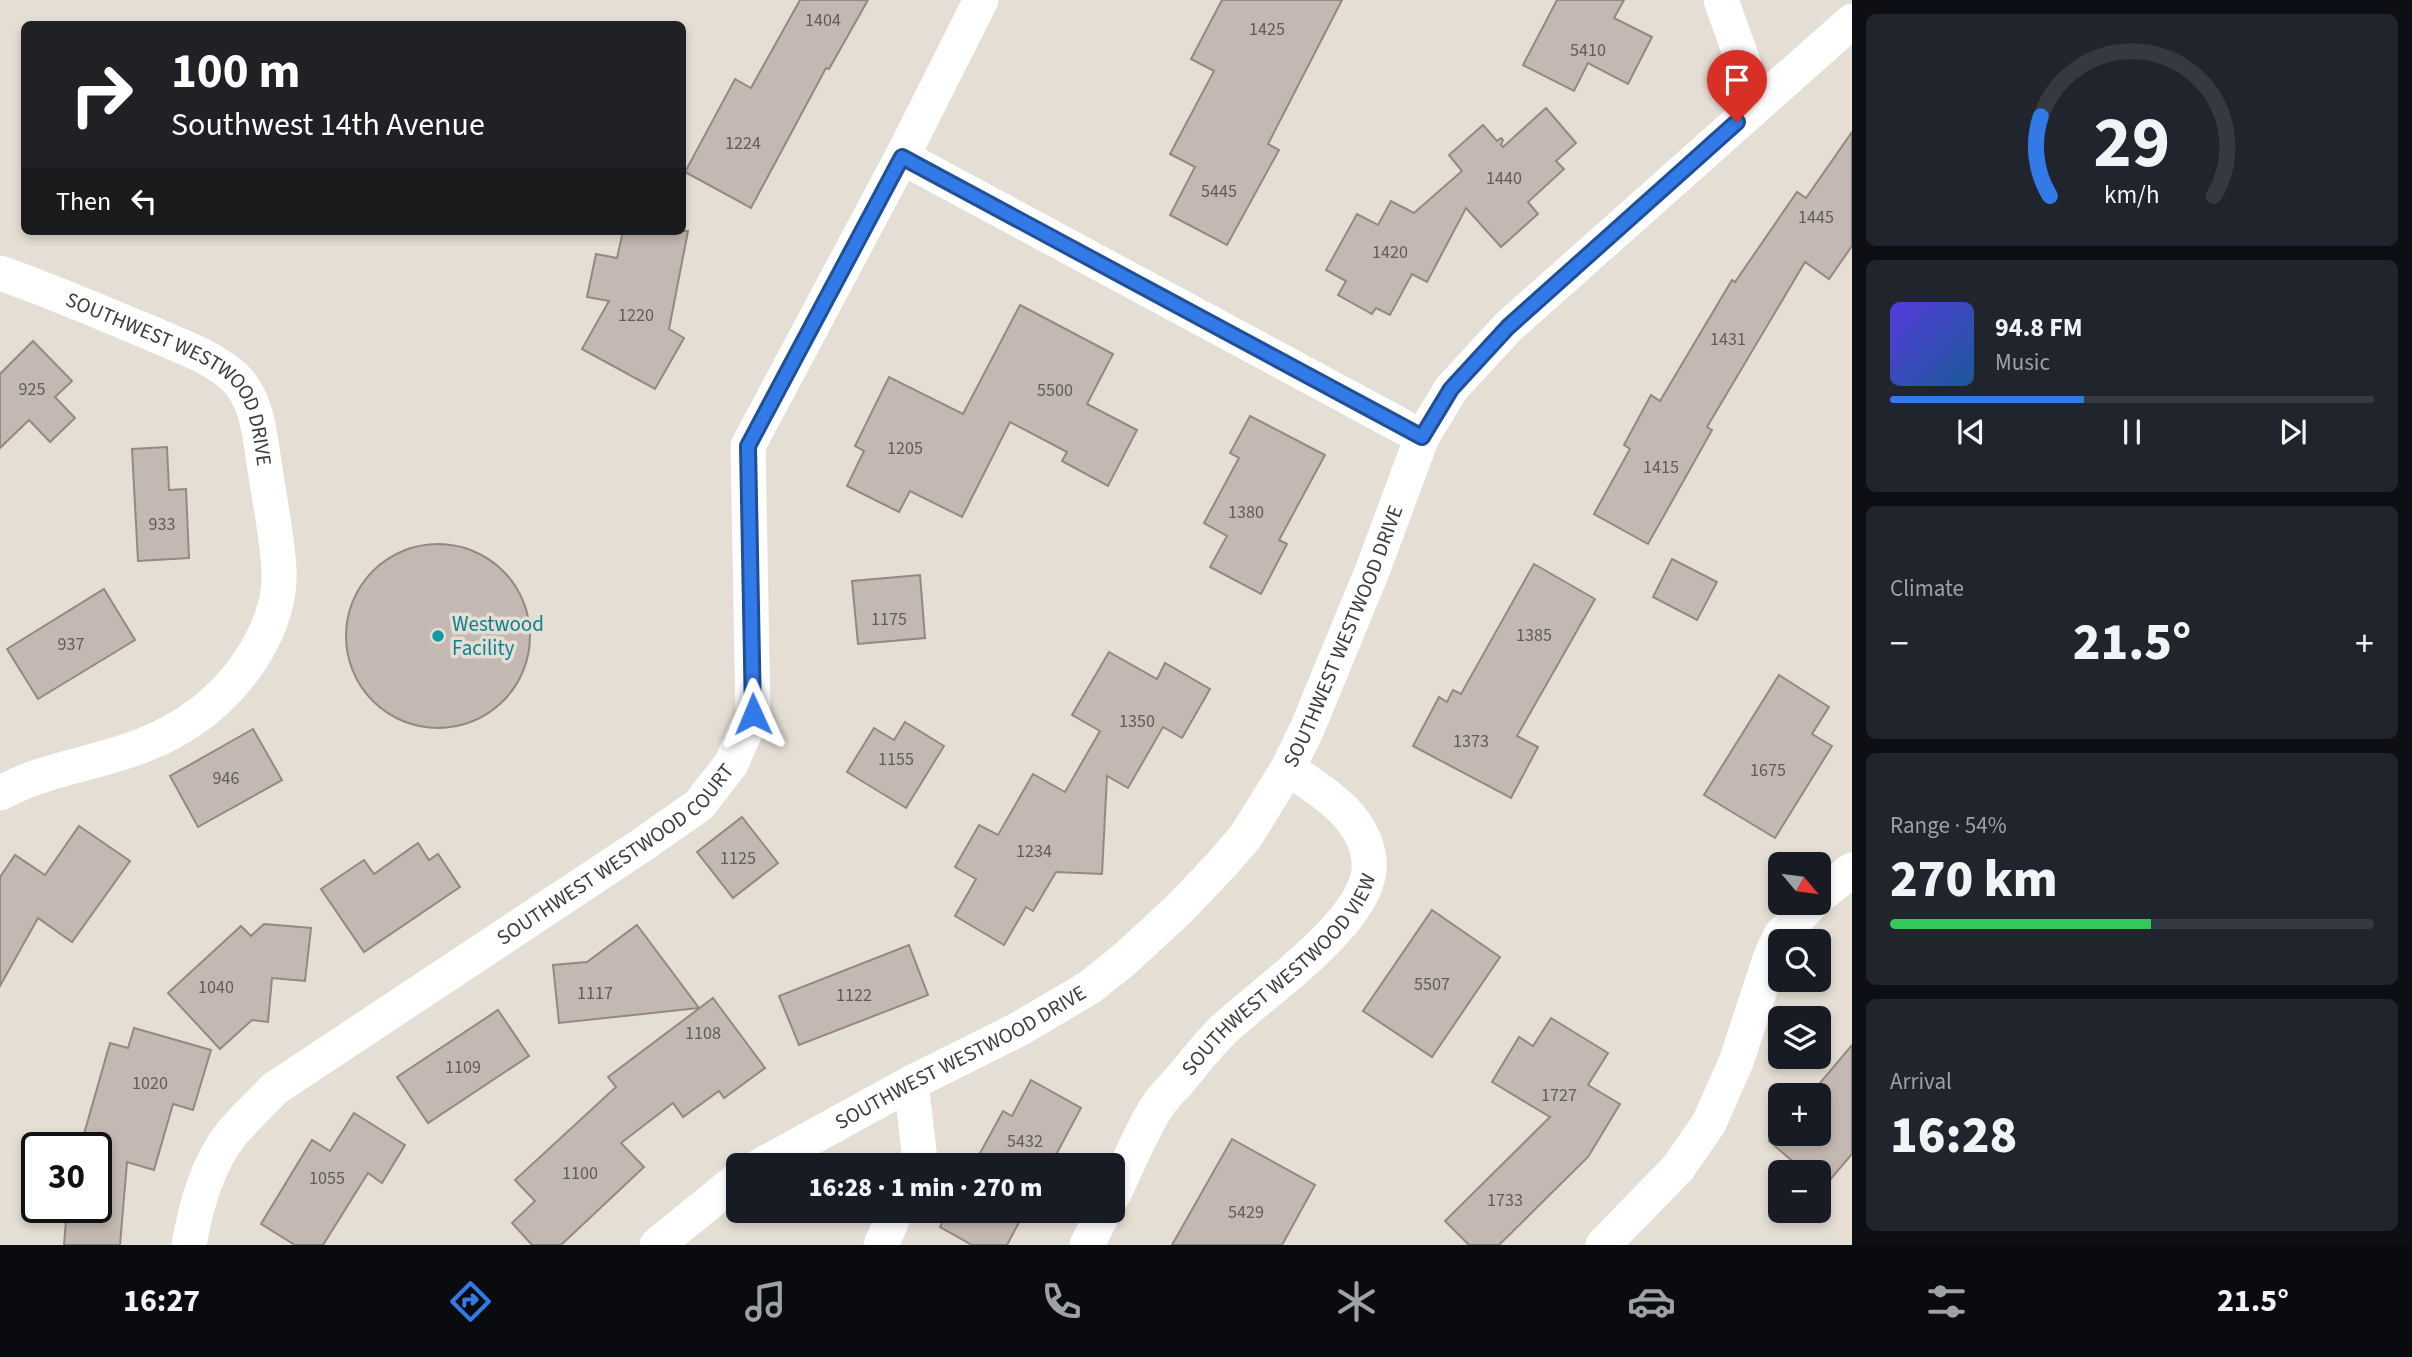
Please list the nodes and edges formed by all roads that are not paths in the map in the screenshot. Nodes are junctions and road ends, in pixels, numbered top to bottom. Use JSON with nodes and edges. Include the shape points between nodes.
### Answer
{"nodes":[{"id":1,"x":981,"y":0,"type":"edge"},
{"id":2,"x":1721,"y":0,"type":"edge"},
{"id":3,"x":1852,"y":21,"type":"edge"},
{"id":4,"x":1758,"y":104,"type":"junction"},
{"id":5,"x":902,"y":157,"type":"junction"},
{"id":6,"x":0,"y":273,"type":"edge"},
{"id":7,"x":1422,"y":437,"type":"junction"},
{"id":8,"x":1288,"y":768,"type":"junction"},
{"id":9,"x":0,"y":793,"type":"edge"},
{"id":10,"x":1852,"y":870,"type":"edge"},
{"id":11,"x":1831,"y":887,"type":"edge"},
{"id":12,"x":1800,"y":915,"type":"edge"},
{"id":13,"x":911,"y":1083,"type":"junction"},
{"id":14,"x":784,"y":1153,"type":"edge"},
{"id":15,"x":918,"y":1153,"type":"edge"},
{"id":16,"x":1125,"y":1171,"type":"edge"},
{"id":17,"x":726,"y":1190,"type":"edge"},
{"id":18,"x":891,"y":1223,"type":"edge"},
{"id":19,"x":1098,"y":1223,"type":"edge"},
{"id":20,"x":189,"y":1245,"type":"edge"},
{"id":21,"x":657,"y":1245,"type":"edge"},
{"id":22,"x":881,"y":1245,"type":"edge"},
{"id":23,"x":1087,"y":1245,"type":"edge"},
{"id":24,"x":1603,"y":1245,"type":"edge"}],
"edges":[{"from":1,"to":5,"type":"street","name":"SOUTHWEST WESTWOOD COURT"},
{"from":2,"to":4,"type":"street"},
{"from":3,"to":4,"type":"street","name":"SOUTHWEST WESTWOOD DRIVE"},
{"from":4,"to":7,"type":"street","name":"SOUTHWEST WESTWOOD DRIVE","via":[[1508,327],[1451,389]]},
{"from":5,"to":7,"type":"street"},
{"from":5,"to":20,"type":"street","name":"SOUTHWEST WESTWOOD COURT","via":[[748,446],[753,714],[731,764],[699,805],[274,1089],[231,1135],[205,1182]]},
{"from":6,"to":9,"type":"street","name":"SOUTHWEST WESTWOOD DRIVE","via":[[209,359],[234,376],[248,395],[258,424],[279,571],[266,632],[249,666],[200,714],[148,744],[32,778]]},
{"from":7,"to":8,"type":"street","name":"SOUTHWEST WESTWOOD DRIVE","via":[[1373,569]]},
{"from":8,"to":13,"type":"street","name":"SOUTHWEST WESTWOOD DRIVE","via":[[1246,836],[1125,959],[1067,1002]]},
{"from":8,"to":16,"type":"street","name":"SOUTHWEST WESTWOOD VIEW","via":[[1336,802],[1354,821],[1366,842],[1370,862],[1367,885],[1336,931],[1221,1032],[1158,1104]]},
{"from":10,"to":11,"type":"street"},
{"from":12,"to":24,"type":"street","via":[[1780,935],[1770,956],[1736,1062],[1709,1123],[1678,1168]]},
{"from":13,"to":14,"type":"street","name":"SOUTHWEST WESTWOOD DRIVE"},
{"from":13,"to":15,"type":"street"},
{"from":17,"to":21,"type":"street"},
{"from":18,"to":22,"type":"street"},
{"from":19,"to":23,"type":"street"}]}
